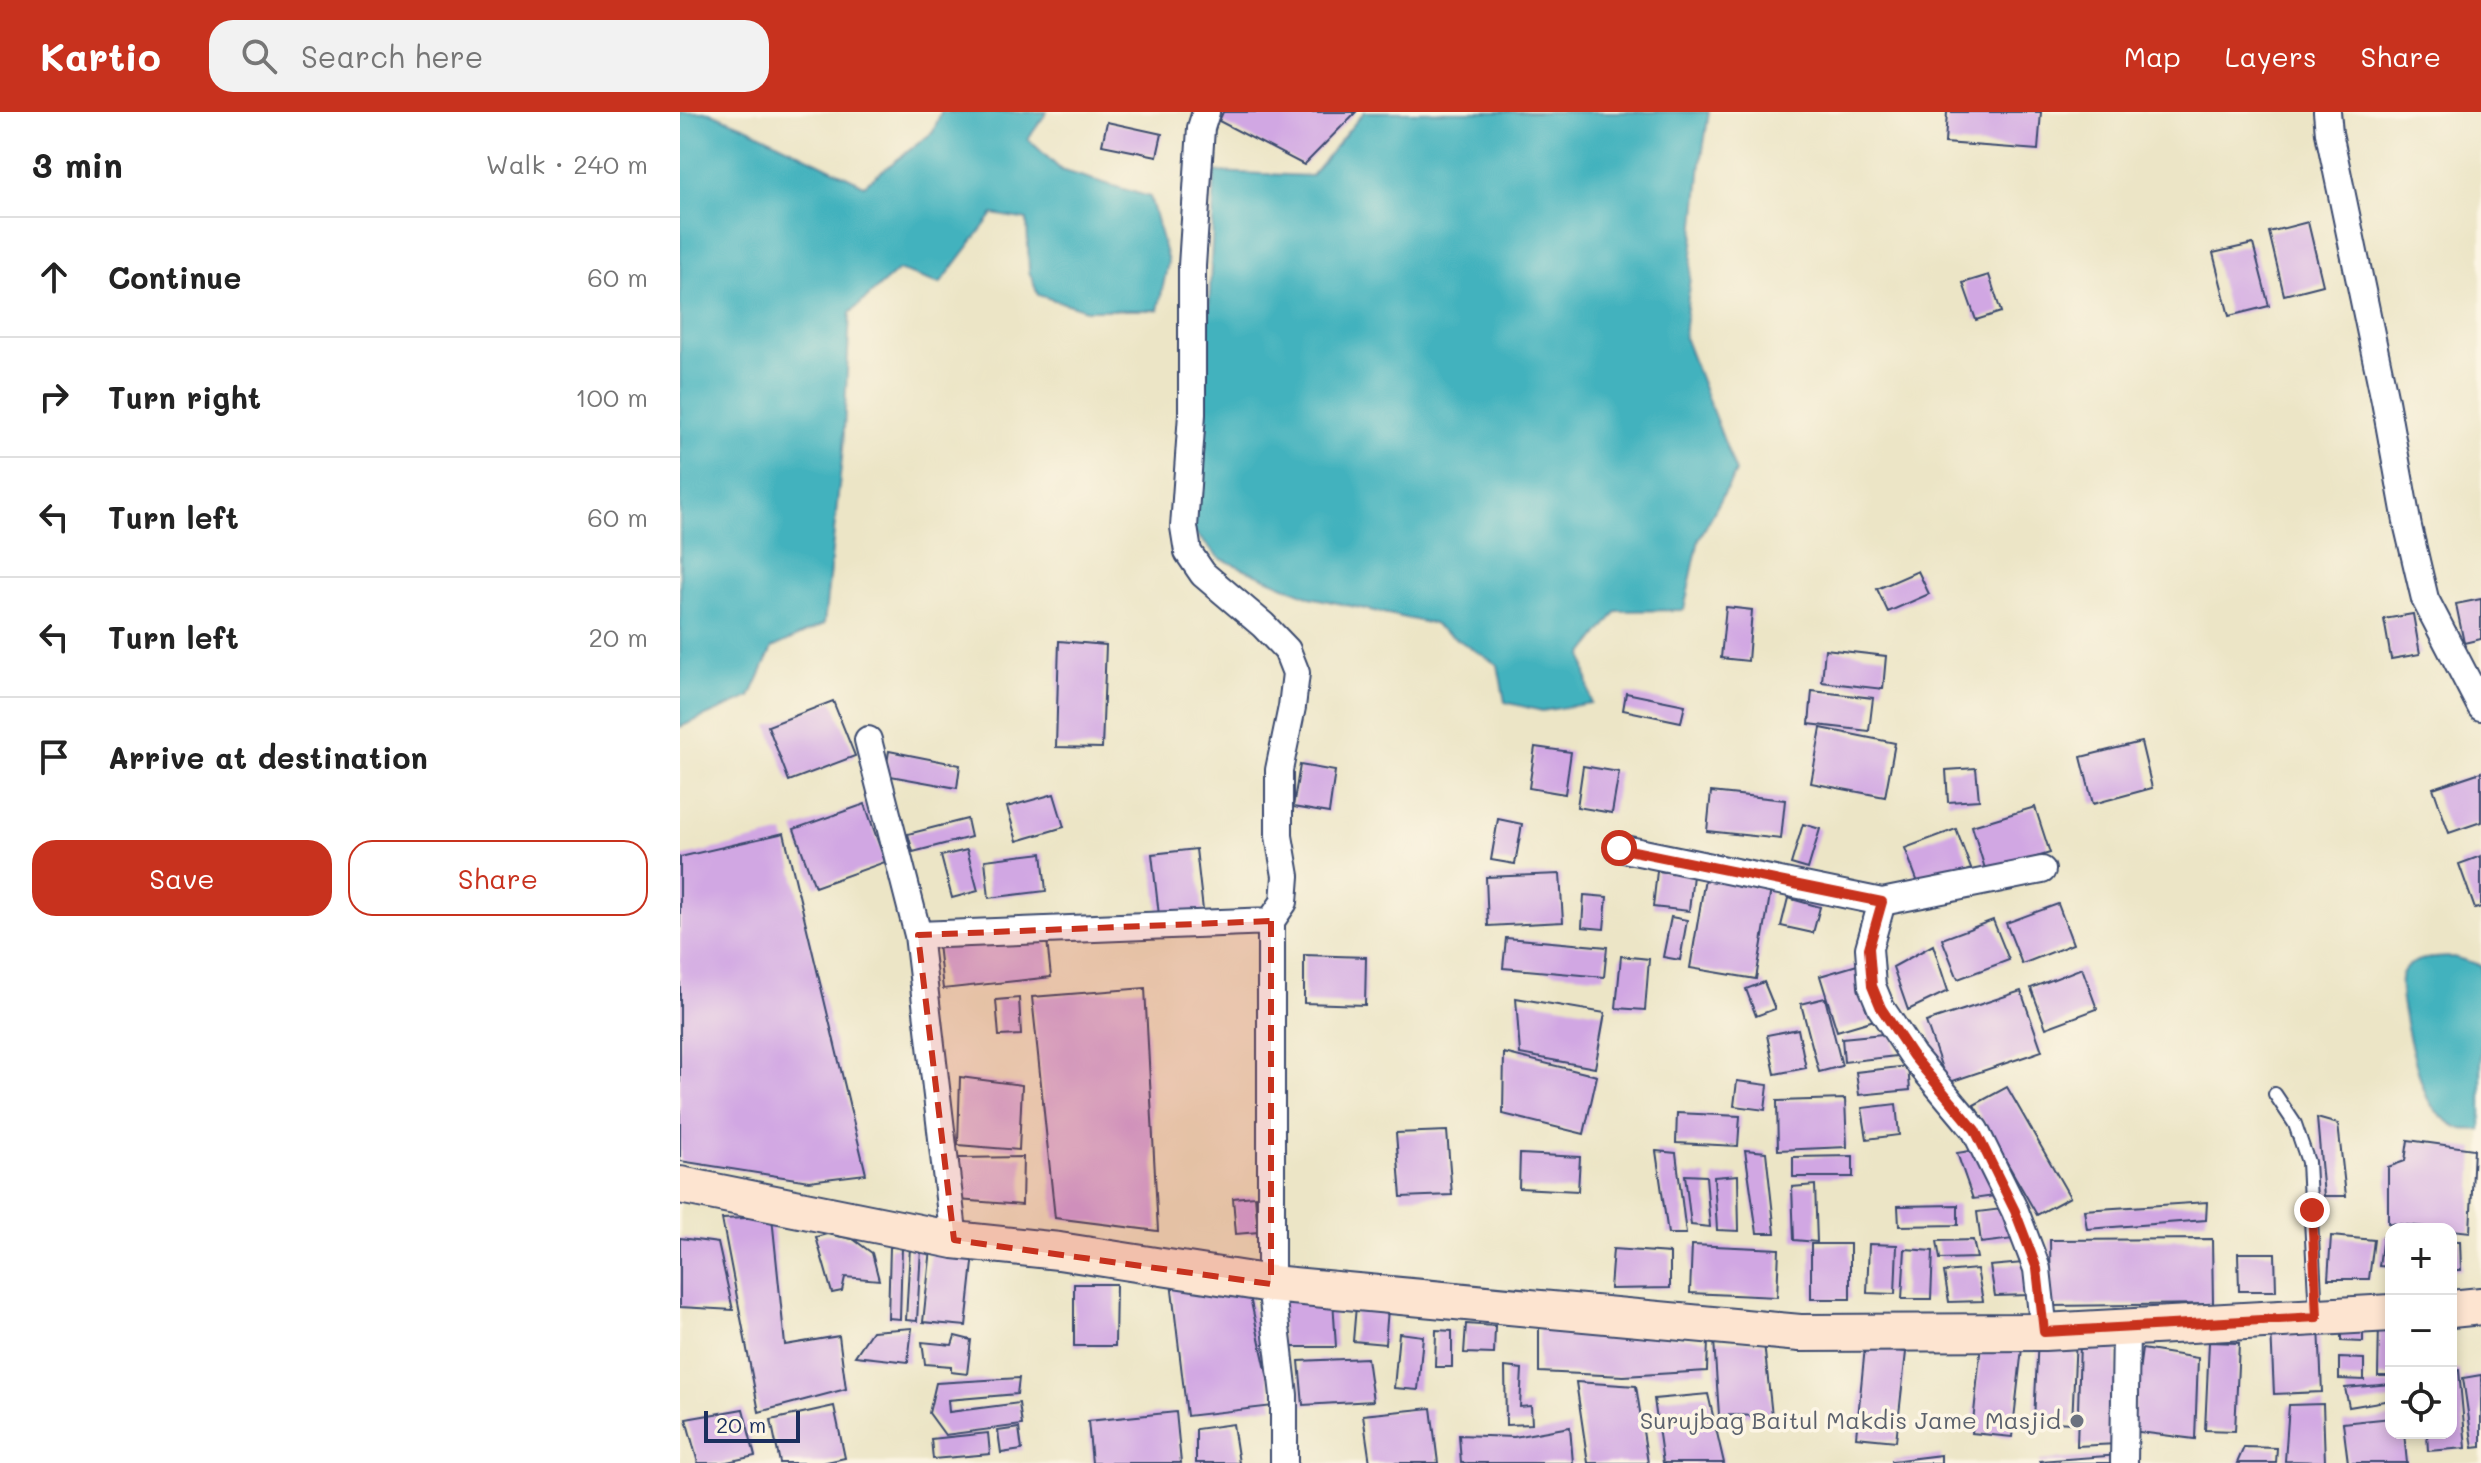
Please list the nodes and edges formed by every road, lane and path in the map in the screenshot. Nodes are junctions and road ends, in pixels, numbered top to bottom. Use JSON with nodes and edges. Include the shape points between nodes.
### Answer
{"nodes":[{"id":1,"x":1206,"y":112,"type":"edge"},
{"id":2,"x":2327,"y":112,"type":"edge"},
{"id":3,"x":2481,"y":707,"type":"edge"},
{"id":4,"x":868,"y":740,"type":"dead end"},
{"id":5,"x":1619,"y":848,"type":"dead end"},
{"id":6,"x":2042,"y":870,"type":"dead end"},
{"id":7,"x":1882,"y":902,"type":"junction"},
{"id":8,"x":1271,"y":921,"type":"junction"},
{"id":9,"x":918,"y":935,"type":"junction"},
{"id":10,"x":2275,"y":1094,"type":"dead end"},
{"id":11,"x":680,"y":1185,"type":"edge"},
{"id":12,"x":954,"y":1240,"type":"junction"},
{"id":13,"x":1271,"y":1284,"type":"junction"},
{"id":14,"x":2481,"y":1306,"type":"edge"},
{"id":15,"x":2457,"y":1308,"type":"edge"},
{"id":16,"x":2385,"y":1313,"type":"edge"},
{"id":17,"x":2317,"y":1317,"type":"junction"},
{"id":18,"x":2126,"y":1328,"type":"junction"},
{"id":19,"x":2044,"y":1332,"type":"junction"},
{"id":20,"x":1284,"y":1463,"type":"edge"},
{"id":21,"x":2124,"y":1463,"type":"edge"}],
"edges":[{"from":1,"to":8,"type":"street","via":[[1192,266],[1192,414],[1184,527],[1188,552],[1203,574],[1287,650],[1296,673],[1279,770],[1284,902]]},
{"from":2,"to":3,"type":"street","via":[[2425,599]]},
{"from":4,"to":9,"type":"street"},
{"from":5,"to":7,"type":"street"},
{"from":6,"to":7,"type":"street"},
{"from":7,"to":19,"type":"street","via":[[1869,948],[1872,986],[1913,1056],[1975,1130],[2037,1269]]},
{"from":8,"to":9,"type":"street"},
{"from":8,"to":13,"type":"street"},
{"from":9,"to":12,"type":"street"},
{"from":10,"to":17,"type":"lane","via":[[2295,1124],[2308,1162]]},
{"from":11,"to":12,"type":"street"},
{"from":12,"to":13,"type":"street"},
{"from":13,"to":19,"type":"street","via":[[1800,1333]]},
{"from":13,"to":20,"type":"street","via":[[1284,1395]]},
{"from":14,"to":15,"type":"street"},
{"from":16,"to":17,"type":"street"},
{"from":17,"to":18,"type":"street"},
{"from":18,"to":19,"type":"street"},
{"from":18,"to":21,"type":"street"}]}
